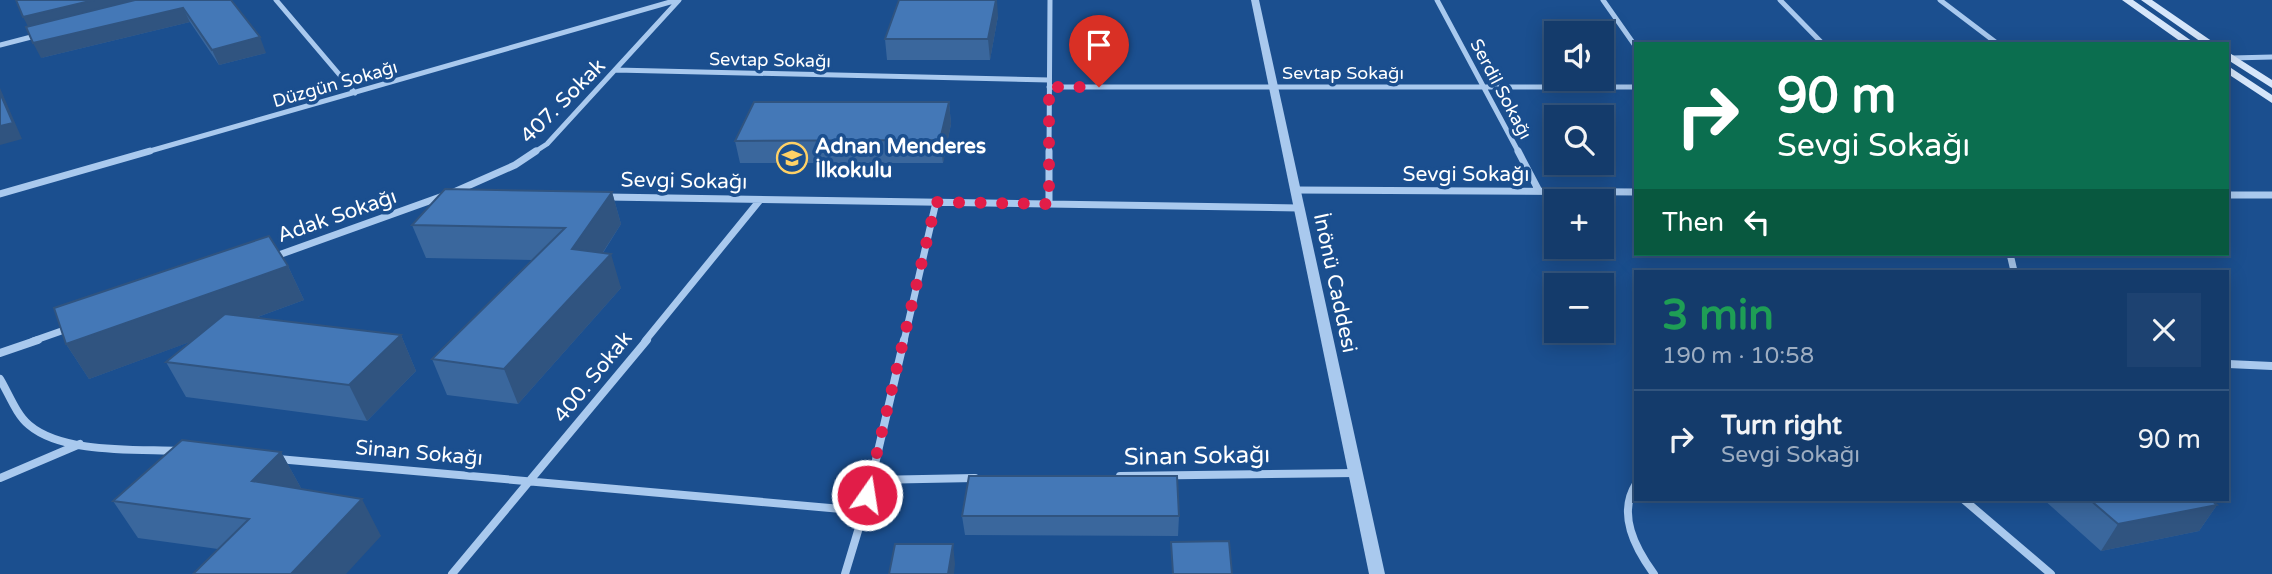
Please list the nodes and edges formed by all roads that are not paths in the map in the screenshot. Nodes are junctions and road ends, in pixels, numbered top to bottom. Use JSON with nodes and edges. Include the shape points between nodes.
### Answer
{"nodes":[{"id":1,"x":276,"y":0,"type":"edge"},
{"id":2,"x":678,"y":0,"type":"edge"},
{"id":3,"x":1050,"y":0,"type":"edge"},
{"id":4,"x":1255,"y":0,"type":"edge"},
{"id":5,"x":1437,"y":0,"type":"edge"},
{"id":6,"x":1603,"y":0,"type":"edge"},
{"id":7,"x":1780,"y":0,"type":"edge"},
{"id":8,"x":1940,"y":0,"type":"edge"},
{"id":9,"x":2127,"y":0,"type":"edge"},
{"id":10,"x":2146,"y":0,"type":"edge"},
{"id":11,"x":52,"y":32,"type":"edge"},
{"id":12,"x":1821,"y":42,"type":"edge"},
{"id":13,"x":1995,"y":42,"type":"edge"},
{"id":14,"x":2188,"y":42,"type":"edge"},
{"id":15,"x":2208,"y":42,"type":"edge"},
{"id":16,"x":1634,"y":44,"type":"edge"},
{"id":17,"x":0,"y":45,"type":"edge"},
{"id":18,"x":2272,"y":57,"type":"edge"},
{"id":19,"x":2229,"y":61,"type":"edge"},
{"id":20,"x":617,"y":70,"type":"junction"},
{"id":21,"x":1049,"y":84,"type":"junction"},
{"id":22,"x":2272,"y":85,"type":"edge"},
{"id":23,"x":1274,"y":87,"type":"junction"},
{"id":24,"x":1484,"y":87,"type":"junction"},
{"id":25,"x":1634,"y":87,"type":"edge"},
{"id":26,"x":355,"y":93,"type":"junction"},
{"id":27,"x":2272,"y":100,"type":"edge"},
{"id":28,"x":1296,"y":190,"type":"junction"},
{"id":29,"x":1539,"y":191,"type":"junction"},
{"id":30,"x":1634,"y":192,"type":"edge"},
{"id":31,"x":0,"y":194,"type":"edge"},
{"id":32,"x":447,"y":195,"type":"junction"},
{"id":33,"x":474,"y":195,"type":"edge"},
{"id":34,"x":2229,"y":195,"type":"edge"},
{"id":35,"x":2272,"y":195,"type":"edge"},
{"id":36,"x":597,"y":197,"type":"edge"},
{"id":37,"x":760,"y":200,"type":"junction"},
{"id":38,"x":936,"y":202,"type":"junction"},
{"id":39,"x":1049,"y":204,"type":"junction"},
{"id":40,"x":1299,"y":208,"type":"junction"},
{"id":41,"x":258,"y":262,"type":"edge"},
{"id":42,"x":77,"y":326,"type":"edge"},
{"id":43,"x":0,"y":353,"type":"edge"},
{"id":44,"x":2229,"y":364,"type":"edge"},
{"id":45,"x":2272,"y":366,"type":"edge"},
{"id":46,"x":0,"y":379,"type":"edge"},
{"id":47,"x":83,"y":443,"type":"junction"},
{"id":48,"x":192,"y":452,"type":"edge"},
{"id":49,"x":274,"y":458,"type":"edge"},
{"id":50,"x":1356,"y":473,"type":"junction"},
{"id":51,"x":1107,"y":477,"type":"edge"},
{"id":52,"x":0,"y":478,"type":"edge"},
{"id":53,"x":982,"y":478,"type":"edge"},
{"id":54,"x":533,"y":480,"type":"junction"},
{"id":55,"x":871,"y":480,"type":"junction"},
{"id":56,"x":1634,"y":486,"type":"edge"},
{"id":57,"x":1965,"y":501,"type":"edge"},
{"id":58,"x":864,"y":511,"type":"junction"},
{"id":59,"x":452,"y":574,"type":"edge"},
{"id":60,"x":845,"y":574,"type":"edge"},
{"id":61,"x":1377,"y":574,"type":"edge"},
{"id":62,"x":1654,"y":574,"type":"edge"},
{"id":63,"x":2050,"y":574,"type":"edge"}],
"edges":[{"from":1,"to":26,"type":"street"},
{"from":2,"to":20,"type":"street","name":"407. Sokak"},
{"from":2,"to":26,"type":"street","name":"Düzgün Sokağı"},
{"from":3,"to":21,"type":"street"},
{"from":4,"to":23,"type":"street","name":"İnönü Caddesi"},
{"from":5,"to":24,"type":"street","name":"Serdil Sokağı"},
{"from":6,"to":16,"type":"street"},
{"from":7,"to":12,"type":"street"},
{"from":8,"to":13,"type":"street"},
{"from":9,"to":14,"type":"main road"},
{"from":10,"to":15,"type":"main road"},
{"from":11,"to":17,"type":"street"},
{"from":18,"to":19,"type":"street"},
{"from":19,"to":22,"type":"main road"},
{"from":19,"to":27,"type":"main road"},
{"from":20,"to":21,"type":"street","name":"Sevtap Sokağı"},
{"from":20,"to":32,"type":"street","name":"407. Sokak","via":[[540,150]]},
{"from":21,"to":23,"type":"street","name":"Sevtap Sokağı"},
{"from":21,"to":39,"type":"street"},
{"from":23,"to":24,"type":"street","name":"Sevtap Sokağı"},
{"from":23,"to":28,"type":"street","name":"İnönü Caddesi"},
{"from":24,"to":25,"type":"street","name":"Sevtap Sokağı"},
{"from":24,"to":29,"type":"street","name":"Serdil Sokağı"},
{"from":26,"to":31,"type":"street","name":"Düzgün Sokağı"},
{"from":28,"to":29,"type":"street","name":"Sevgi Sokağı"},
{"from":28,"to":40,"type":"street","name":"İnönü Caddesi"},
{"from":29,"to":30,"type":"street","name":"Sevgi Sokağı"},
{"from":32,"to":33,"type":"street"},
{"from":32,"to":41,"type":"street","name":"Adak Sokağı"},
{"from":34,"to":35,"type":"street"},
{"from":36,"to":37,"type":"street","name":"Sevgi Sokağı"},
{"from":37,"to":38,"type":"street","name":"Sevgi Sokağı"},
{"from":37,"to":54,"type":"street","name":"400. Sokak"},
{"from":38,"to":39,"type":"street","name":"Sevgi Sokağı"},
{"from":38,"to":55,"type":"street"},
{"from":39,"to":40,"type":"street","name":"Sevgi Sokağı"},
{"from":40,"to":50,"type":"street","name":"İnönü Caddesi"},
{"from":42,"to":43,"type":"street"},
{"from":44,"to":45,"type":"street"},
{"from":46,"to":47,"type":"street","via":[[21,415],[38,432]]},
{"from":47,"to":48,"type":"street"},
{"from":47,"to":52,"type":"street"},
{"from":49,"to":54,"type":"street","name":"Sinan Sokağı"},
{"from":50,"to":51,"type":"street","name":"Sinan Sokağı"},
{"from":50,"to":61,"type":"street","name":"İnönü Caddesi"},
{"from":53,"to":55,"type":"street"},
{"from":54,"to":58,"type":"street","name":"Sinan Sokağı"},
{"from":54,"to":59,"type":"street","name":"400. Sokak"},
{"from":55,"to":58,"type":"street"},
{"from":56,"to":62,"type":"street","via":[[1628,518],[1637,547]]},
{"from":57,"to":63,"type":"street"},
{"from":58,"to":60,"type":"street"}]}
